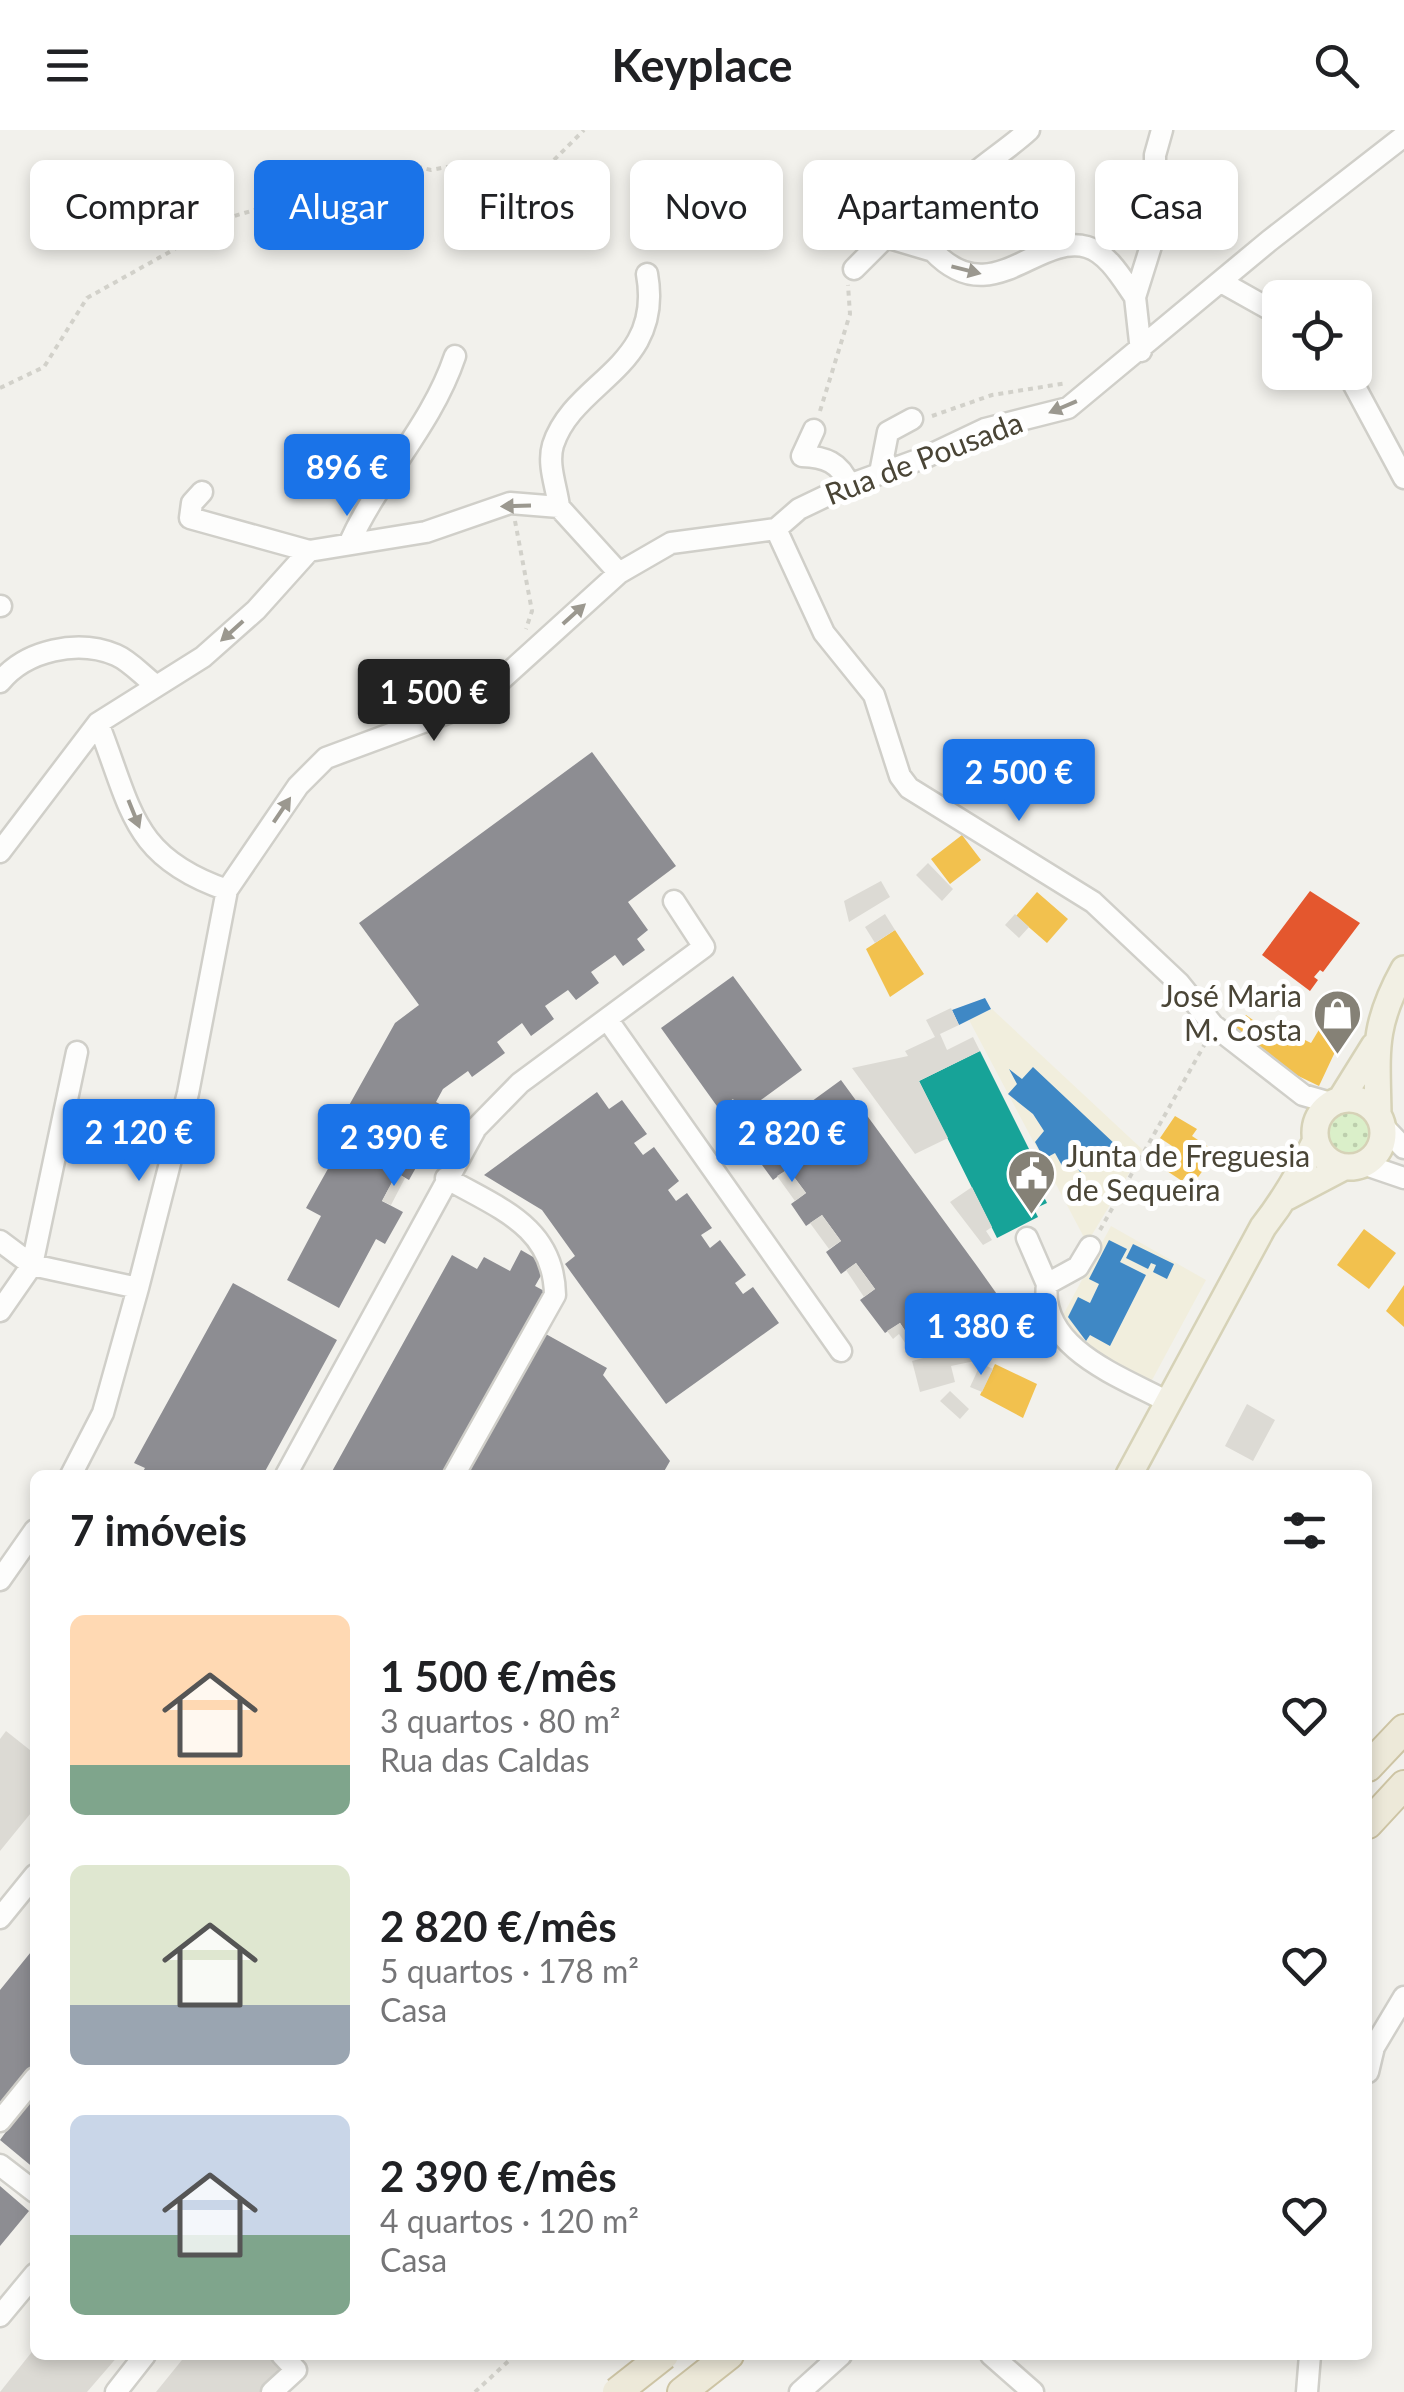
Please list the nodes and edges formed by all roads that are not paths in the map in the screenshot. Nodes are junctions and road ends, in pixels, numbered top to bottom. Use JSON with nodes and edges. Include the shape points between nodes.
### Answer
{"nodes":[{"id":1,"x":1028,"y":130,"type":"edge"},
{"id":2,"x":1162,"y":130,"type":"edge"},
{"id":3,"x":1404,"y":136,"type":"edge"},
{"id":4,"x":934,"y":251,"type":"junction"},
{"id":5,"x":854,"y":270,"type":"road end"},
{"id":6,"x":647,"y":274,"type":"dead end"},
{"id":7,"x":1223,"y":283,"type":"junction"},
{"id":8,"x":1135,"y":298,"type":"junction"},
{"id":9,"x":1262,"y":305,"type":"edge"},
{"id":10,"x":1142,"y":351,"type":"junction"},
{"id":11,"x":456,"y":356,"type":"dead end"},
{"id":12,"x":1357,"y":390,"type":"edge"},
{"id":13,"x":912,"y":419,"type":"road end"},
{"id":14,"x":814,"y":430,"type":"road end"},
{"id":15,"x":880,"y":472,"type":"junction"},
{"id":16,"x":1404,"y":478,"type":"edge"},
{"id":17,"x":849,"y":485,"type":"junction"},
{"id":18,"x":202,"y":492,"type":"dead end"},
{"id":19,"x":559,"y":508,"type":"junction"},
{"id":20,"x":776,"y":529,"type":"junction"},
{"id":21,"x":349,"y":544,"type":"junction"},
{"id":22,"x":310,"y":550,"type":"junction"},
{"id":23,"x":619,"y":573,"type":"junction"},
{"id":24,"x":0,"y":682,"type":"edge"},
{"id":25,"x":154,"y":684,"type":"junction"},
{"id":26,"x":98,"y":723,"type":"junction"},
{"id":27,"x":0,"y":852,"type":"edge"},
{"id":28,"x":227,"y":890,"type":"junction"},
{"id":29,"x":674,"y":901,"type":"dead end"},
{"id":30,"x":1404,"y":968,"type":"edge"},
{"id":31,"x":607,"y":1018,"type":"junction"},
{"id":32,"x":1374,"y":1046,"type":"junction"},
{"id":33,"x":77,"y":1052,"type":"dead end"},
{"id":34,"x":1326,"y":1116,"type":"junction"},
{"id":35,"x":1380,"y":1119,"type":"junction"},
{"id":36,"x":1404,"y":1148,"type":"edge"},
{"id":37,"x":1353,"y":1166,"type":"junction"},
{"id":38,"x":446,"y":1178,"type":"junction"},
{"id":39,"x":1404,"y":1178,"type":"edge"},
{"id":40,"x":1287,"y":1197,"type":"junction"},
{"id":41,"x":1026,"y":1238,"type":"dead end"},
{"id":42,"x":0,"y":1241,"type":"edge"},
{"id":43,"x":1090,"y":1247,"type":"road end"},
{"id":44,"x":32,"y":1265,"type":"junction"},
{"id":45,"x":1047,"y":1284,"type":"junction"},
{"id":46,"x":138,"y":1288,"type":"junction"},
{"id":47,"x":0,"y":1312,"type":"edge"},
{"id":48,"x":841,"y":1352,"type":"dead end"},
{"id":49,"x":1168,"y":1402,"type":"junction"},
{"id":50,"x":103,"y":1413,"type":"junction"},
{"id":51,"x":74,"y":1470,"type":"edge"},
{"id":52,"x":86,"y":1470,"type":"edge"},
{"id":53,"x":289,"y":1470,"type":"edge"},
{"id":54,"x":457,"y":1470,"type":"edge"},
{"id":55,"x":1132,"y":1470,"type":"edge"},
{"id":56,"x":30,"y":1537,"type":"edge"},
{"id":57,"x":0,"y":1580,"type":"edge"},
{"id":58,"x":1404,"y":1729,"type":"edge"},
{"id":59,"x":1372,"y":1763,"type":"edge"},
{"id":60,"x":1404,"y":1785,"type":"edge"},
{"id":61,"x":1372,"y":1820,"type":"edge"},
{"id":62,"x":30,"y":1881,"type":"edge"},
{"id":63,"x":0,"y":1918,"type":"edge"},
{"id":64,"x":1404,"y":1997,"type":"edge"},
{"id":65,"x":1372,"y":2055,"type":"edge"},
{"id":66,"x":30,"y":2084,"type":"edge"},
{"id":67,"x":0,"y":2121,"type":"edge"},
{"id":68,"x":0,"y":2165,"type":"edge"},
{"id":69,"x":30,"y":2188,"type":"edge"},
{"id":70,"x":30,"y":2280,"type":"edge"},
{"id":71,"x":0,"y":2316,"type":"edge"},
{"id":72,"x":141,"y":2360,"type":"edge"},
{"id":73,"x":286,"y":2360,"type":"edge"},
{"id":74,"x":653,"y":2360,"type":"edge"},
{"id":75,"x":658,"y":2360,"type":"edge"},
{"id":76,"x":723,"y":2360,"type":"edge"},
{"id":77,"x":835,"y":2360,"type":"edge"},
{"id":78,"x":996,"y":2360,"type":"edge"},
{"id":79,"x":1310,"y":2360,"type":"edge"},
{"id":80,"x":116,"y":2392,"type":"edge"},
{"id":81,"x":272,"y":2392,"type":"edge"},
{"id":82,"x":617,"y":2392,"type":"edge"},
{"id":83,"x":636,"y":2392,"type":"edge"},
{"id":84,"x":682,"y":2392,"type":"edge"},
{"id":85,"x":800,"y":2392,"type":"edge"},
{"id":86,"x":1033,"y":2392,"type":"edge"},
{"id":87,"x":1307,"y":2392,"type":"edge"}],
"edges":[{"from":1,"to":4,"type":"street","via":[[962,182],[935,224]]},
{"from":2,"to":8,"type":"street","via":[[1155,154],[1155,232]]},
{"from":3,"to":7,"type":"street","name":"Rua de Pousada"},
{"from":4,"to":5,"type":"street","via":[[886,238]]},
{"from":4,"to":8,"type":"street","one_way":true,"via":[[958,271],[978,275],[1086,247],[1106,258]]},
{"from":6,"to":19,"type":"street","via":[[649,318],[616,370],[553,444]]},
{"from":7,"to":9,"type":"street"},
{"from":7,"to":10,"type":"street","name":"Rua de Pousada"},
{"from":8,"to":10,"type":"street"},
{"from":10,"to":15,"type":"street","name":"Rua de Pousada","one_way":true,"via":[[1068,408],[985,429]]},
{"from":11,"to":21,"type":"street","via":[[432,414]]},
{"from":12,"to":16,"type":"street"},
{"from":13,"to":15,"type":"street","via":[[888,432]]},
{"from":14,"to":17,"type":"street","via":[[802,456],[835,464]]},
{"from":15,"to":17,"type":"street","name":"Rua de Pousada"},
{"from":17,"to":20,"type":"street","name":"Rua de Pousada","via":[[799,509]]},
{"from":18,"to":22,"type":"street","via":[[190,518]]},
{"from":19,"to":21,"type":"street","one_way":true,"via":[[510,502],[426,532]]},
{"from":19,"to":23,"type":"street"},
{"from":20,"to":23,"type":"street","via":[[672,543]]},
{"from":20,"to":34,"type":"street","via":[[824,633],[874,695],[909,788],[1093,902],[1213,1026]]},
{"from":21,"to":22,"type":"street"},
{"from":22,"to":25,"type":"street","one_way":true,"via":[[203,657]]},
{"from":28,"to":23,"type":"street","one_way":true,"via":[[298,786],[326,758],[450,712],[492,689]]},
{"from":24,"to":25,"type":"street","via":[[20,663],[75,646],[118,656]]},
{"from":25,"to":26,"type":"street"},
{"from":26,"to":27,"type":"street"},
{"from":26,"to":28,"type":"street","one_way":true,"via":[[145,841],[185,876]]},
{"from":28,"to":46,"type":"street","via":[[188,1092]]},
{"from":29,"to":31,"type":"street","via":[[704,947]]},
{"from":30,"to":32,"type":"main road"},
{"from":31,"to":38,"type":"street","via":[[520,1083],[476,1128]]},
{"from":31,"to":48,"type":"street"},
{"from":32,"to":34,"type":"main road"},
{"from":32,"to":35,"type":"main road"},
{"from":33,"to":44,"type":"street"},
{"from":34,"to":35,"type":"main road","via":[[1362,1101]]},
{"from":34,"to":37,"type":"main road","via":[[1324,1157]]},
{"from":34,"to":40,"type":"main road"},
{"from":35,"to":36,"type":"street"},
{"from":35,"to":37,"type":"main road","via":[[1381,1145]]},
{"from":37,"to":39,"type":"street"},
{"from":37,"to":40,"type":"main road"},
{"from":38,"to":53,"type":"street"},
{"from":38,"to":54,"type":"street","via":[[531,1228],[555,1266],[555,1295]]},
{"from":40,"to":49,"type":"main road","via":[[1263,1227]]},
{"from":41,"to":45,"type":"street"},
{"from":42,"to":44,"type":"street"},
{"from":43,"to":45,"type":"street","via":[[1078,1267]]},
{"from":44,"to":46,"type":"street"},
{"from":44,"to":47,"type":"street"},
{"from":45,"to":49,"type":"street","via":[[1050,1312],[1078,1354]]},
{"from":46,"to":50,"type":"street"},
{"from":49,"to":55,"type":"main road"},
{"from":50,"to":51,"type":"street"},
{"from":50,"to":52,"type":"street"},
{"from":56,"to":57,"type":"street"},
{"from":58,"to":59,"type":"highway"},
{"from":60,"to":61,"type":"highway"},
{"from":62,"to":63,"type":"street"},
{"from":64,"to":65,"type":"street"},
{"from":66,"to":67,"type":"street"},
{"from":68,"to":69,"type":"street"},
{"from":70,"to":71,"type":"street"},
{"from":72,"to":80,"type":"street"},
{"from":73,"to":81,"type":"street","via":[[295,2373]]},
{"from":74,"to":83,"type":"main road"},
{"from":75,"to":82,"type":"highway","bridge":true},
{"from":76,"to":84,"type":"highway"},
{"from":77,"to":85,"type":"street"},
{"from":78,"to":86,"type":"street"},
{"from":79,"to":87,"type":"street"}]}
